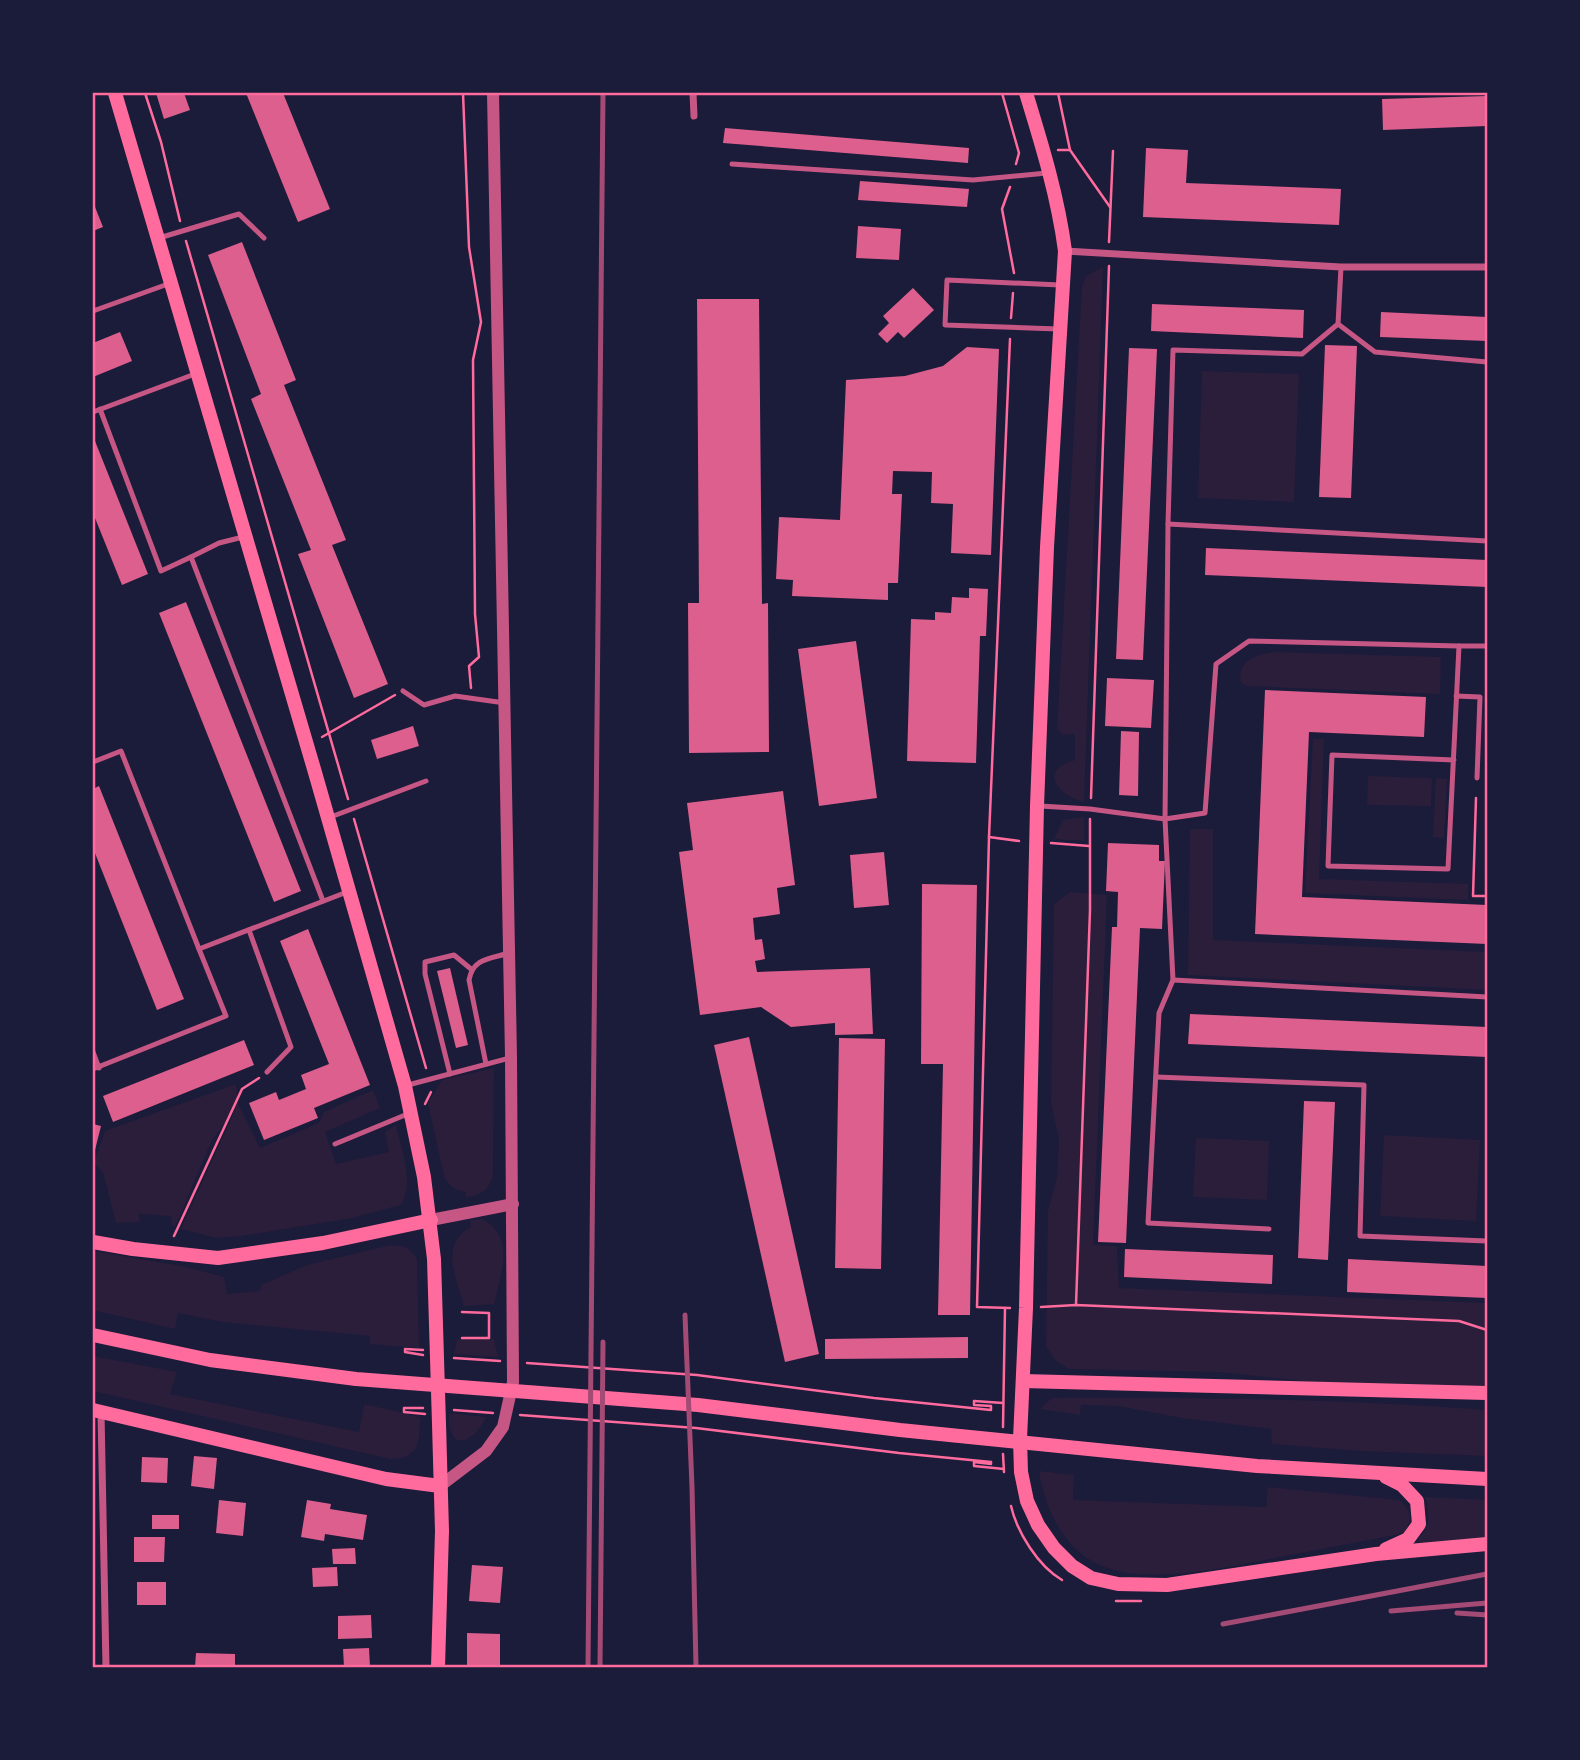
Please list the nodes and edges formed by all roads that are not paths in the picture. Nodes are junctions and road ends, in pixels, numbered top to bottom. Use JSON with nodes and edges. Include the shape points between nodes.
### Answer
{"nodes":[{"id":1,"x":115,"y":93,"type":"edge"},
{"id":2,"x":493,"y":93,"type":"edge"},
{"id":3,"x":693,"y":93,"type":"edge"},
{"id":4,"x":1026,"y":93,"type":"edge"},
{"id":5,"x":694,"y":116,"type":"dead end"},
{"id":6,"x":733,"y":164,"type":"dead end"},
{"id":7,"x":1050,"y":173,"type":"junction"},
{"id":8,"x":159,"y":238,"type":"junction"},
{"id":9,"x":264,"y":238,"type":"dead end"},
{"id":10,"x":1065,"y":251,"type":"junction"},
{"id":11,"x":1341,"y":267,"type":"junction"},
{"id":12,"x":1487,"y":267,"type":"edge"},
{"id":13,"x":171,"y":284,"type":"junction"},
{"id":14,"x":1063,"y":285,"type":"junction"},
{"id":15,"x":93,"y":311,"type":"edge"},
{"id":16,"x":1338,"y":324,"type":"junction"},
{"id":17,"x":1060,"y":329,"type":"junction"},
{"id":18,"x":1487,"y":362,"type":"edge"},
{"id":19,"x":197,"y":373,"type":"junction"},
{"id":20,"x":100,"y":409,"type":"junction"},
{"id":21,"x":93,"y":412,"type":"edge"},
{"id":22,"x":1168,"y":524,"type":"junction"},
{"id":23,"x":246,"y":537,"type":"junction"},
{"id":24,"x":1487,"y":541,"type":"edge"},
{"id":25,"x":191,"y":557,"type":"junction"},
{"id":26,"x":1458,"y":646,"type":"junction"},
{"id":27,"x":1487,"y":646,"type":"edge"},
{"id":28,"x":403,"y":691,"type":"road end"},
{"id":29,"x":1456,"y":696,"type":"junction"},
{"id":30,"x":505,"y":703,"type":"junction"},
{"id":31,"x":1454,"y":760,"type":"junction"},
{"id":32,"x":93,"y":762,"type":"edge"},
{"id":33,"x":1477,"y":778,"type":"dead end"},
{"id":34,"x":426,"y":781,"type":"dead end"},
{"id":35,"x":1037,"y":806,"type":"junction"},
{"id":36,"x":328,"y":818,"type":"junction"},
{"id":37,"x":1165,"y":819,"type":"junction"},
{"id":38,"x":349,"y":891,"type":"junction"},
{"id":39,"x":323,"y":901,"type":"junction"},
{"id":40,"x":249,"y":930,"type":"junction"},
{"id":41,"x":199,"y":949,"type":"junction"},
{"id":42,"x":509,"y":953,"type":"junction"},
{"id":43,"x":471,"y":969,"type":"junction"},
{"id":44,"x":1173,"y":979,"type":"junction"},
{"id":45,"x":1487,"y":997,"type":"edge"},
{"id":46,"x":93,"y":1052,"type":"edge"},
{"id":47,"x":511,"y":1057,"type":"junction"},
{"id":48,"x":486,"y":1064,"type":"junction"},
{"id":49,"x":96,"y":1068,"type":"edge"},
{"id":50,"x":267,"y":1072,"type":"road end"},
{"id":51,"x":450,"y":1074,"type":"junction"},
{"id":52,"x":1156,"y":1077,"type":"junction"},
{"id":53,"x":405,"y":1086,"type":"junction"},
{"id":54,"x":410,"y":1113,"type":"junction"},
{"id":55,"x":335,"y":1143,"type":"dead end"},
{"id":56,"x":513,"y":1204,"type":"junction"},
{"id":57,"x":431,"y":1220,"type":"junction"},
{"id":58,"x":1269,"y":1229,"type":"dead end"},
{"id":59,"x":1487,"y":1241,"type":"edge"},
{"id":60,"x":93,"y":1242,"type":"edge"},
{"id":61,"x":93,"y":1335,"type":"edge"},
{"id":62,"x":1023,"y":1381,"type":"junction"},
{"id":63,"x":1487,"y":1393,"type":"edge"},
{"id":64,"x":97,"y":1411,"type":"edge"},
{"id":65,"x":1380,"y":1474,"type":"junction"},
{"id":66,"x":1487,"y":1479,"type":"edge"},
{"id":67,"x":440,"y":1486,"type":"junction"},
{"id":68,"x":1487,"y":1544,"type":"edge"},
{"id":69,"x":1376,"y":1554,"type":"junction"},
{"id":70,"x":106,"y":1667,"type":"edge"},
{"id":71,"x":438,"y":1667,"type":"edge"}],
"edges":[{"from":1,"to":8,"type":"main road"},
{"from":2,"to":30,"type":"street"},
{"from":3,"to":5,"type":"street"},
{"from":4,"to":7,"type":"main road"},
{"from":6,"to":7,"type":"lane","via":[[973,180]]},
{"from":7,"to":10,"type":"main road"},
{"from":8,"to":9,"type":"lane","via":[[239,214]]},
{"from":8,"to":13,"type":"main road"},
{"from":10,"to":11,"type":"street"},
{"from":10,"to":14,"type":"main road"},
{"from":11,"to":12,"type":"street"},
{"from":11,"to":16,"type":"lane"},
{"from":13,"to":15,"type":"lane"},
{"from":13,"to":19,"type":"main road"},
{"from":14,"to":17,"type":"main road"},
{"from":14,"to":17,"type":"lane","via":[[947,280],[945,325]]},
{"from":16,"to":18,"type":"lane","via":[[1375,352]]},
{"from":16,"to":22,"type":"lane","via":[[1302,354],[1173,350]]},
{"from":17,"to":35,"type":"main road"},
{"from":19,"to":20,"type":"lane"},
{"from":19,"to":23,"type":"main road"},
{"from":20,"to":21,"type":"lane"},
{"from":20,"to":25,"type":"lane","via":[[161,571]]},
{"from":22,"to":24,"type":"lane"},
{"from":22,"to":37,"type":"lane"},
{"from":23,"to":25,"type":"lane","via":[[219,543]]},
{"from":23,"to":36,"type":"main road"},
{"from":25,"to":39,"type":"lane"},
{"from":26,"to":27,"type":"lane"},
{"from":26,"to":29,"type":"lane"},
{"from":26,"to":37,"type":"lane","via":[[1249,641],[1216,664],[1205,813]]},
{"from":28,"to":30,"type":"lane","via":[[424,705],[454,696]]},
{"from":29,"to":31,"type":"lane"},
{"from":29,"to":33,"type":"lane","via":[[1480,697]]},
{"from":30,"to":42,"type":"street"},
{"from":31,"to":31,"type":"lane","via":[[1332,755],[1328,866],[1448,869]]},
{"from":32,"to":41,"type":"lane","via":[[121,751]]},
{"from":34,"to":36,"type":"lane"},
{"from":35,"to":37,"type":"lane"},
{"from":35,"to":62,"type":"main road"},
{"from":36,"to":38,"type":"main road"},
{"from":37,"to":44,"type":"lane"},
{"from":38,"to":39,"type":"lane"},
{"from":38,"to":53,"type":"main road"},
{"from":39,"to":40,"type":"lane"},
{"from":40,"to":41,"type":"lane"},
{"from":40,"to":50,"type":"lane","via":[[291,1047]]},
{"from":41,"to":49,"type":"lane","via":[[226,1016]]},
{"from":42,"to":43,"type":"lane"},
{"from":42,"to":47,"type":"street"},
{"from":43,"to":48,"type":"lane","via":[[468,980]]},
{"from":43,"to":51,"type":"lane","via":[[454,955],[425,962]]},
{"from":44,"to":45,"type":"lane"},
{"from":44,"to":52,"type":"lane","via":[[1159,1013]]},
{"from":46,"to":49,"type":"lane"},
{"from":47,"to":48,"type":"lane"},
{"from":47,"to":56,"type":"street"},
{"from":48,"to":51,"type":"lane"},
{"from":51,"to":53,"type":"lane"},
{"from":52,"to":58,"type":"lane","via":[[1148,1223]]},
{"from":52,"to":59,"type":"lane","via":[[1364,1085],[1360,1236]]},
{"from":53,"to":54,"type":"main road"},
{"from":54,"to":55,"type":"lane"},
{"from":54,"to":57,"type":"main road"},
{"from":56,"to":57,"type":"street"},
{"from":56,"to":67,"type":"street","via":[[513,1382],[503,1427],[486,1451]]},
{"from":57,"to":60,"type":"main road","via":[[323,1243],[218,1258]]},
{"from":57,"to":67,"type":"main road"},
{"from":61,"to":65,"type":"main road","via":[[211,1360],[356,1379],[698,1405],[900,1430]]},
{"from":62,"to":63,"type":"main road"},
{"from":62,"to":69,"type":"main road","via":[[1021,1472],[1027,1501],[1054,1548],[1091,1577],[1118,1584],[1167,1585]]},
{"from":64,"to":67,"type":"main road","via":[[386,1479]]},
{"from":64,"to":70,"type":"street"},
{"from":65,"to":66,"type":"main road"},
{"from":65,"to":69,"type":"main road","via":[[1402,1485],[1417,1502],[1419,1524],[1408,1539]]},
{"from":67,"to":71,"type":"main road"},
{"from":68,"to":69,"type":"main road"}]}
